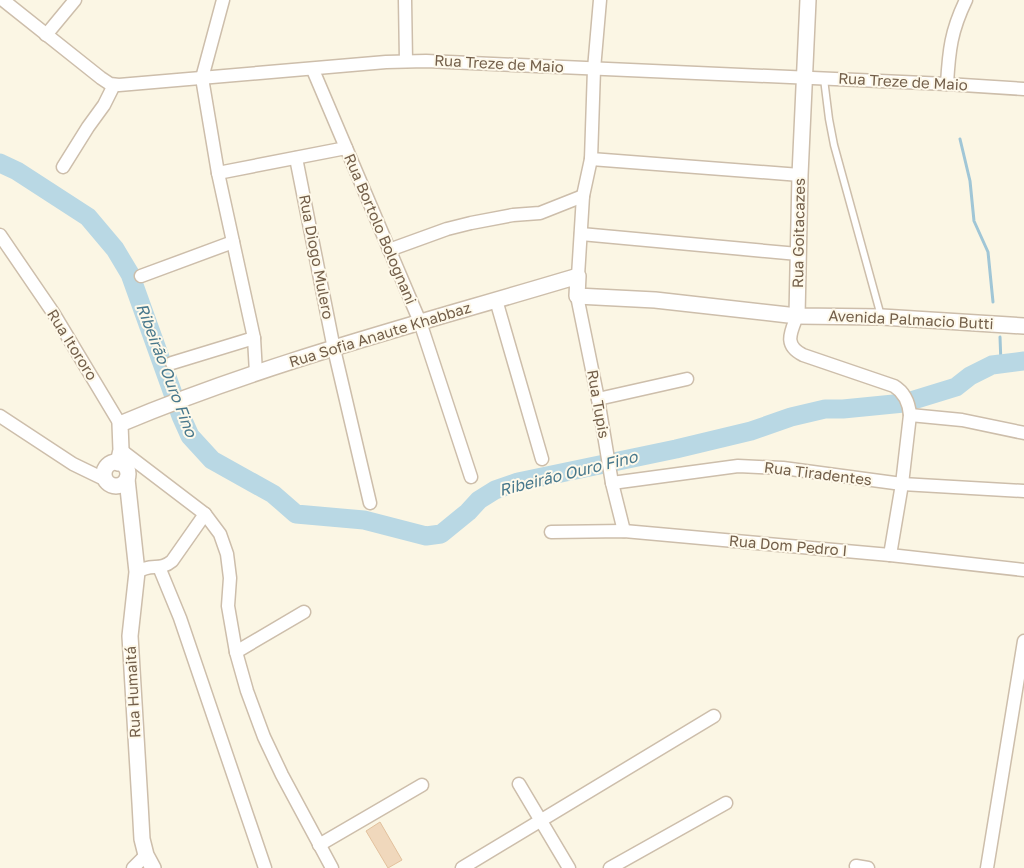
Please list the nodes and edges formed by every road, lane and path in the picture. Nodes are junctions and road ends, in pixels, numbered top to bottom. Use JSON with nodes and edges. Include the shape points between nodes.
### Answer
{"nodes":[{"id":1,"x":3,"y":0,"type":"edge"},
{"id":2,"x":75,"y":0,"type":"edge"},
{"id":3,"x":222,"y":0,"type":"edge"},
{"id":4,"x":405,"y":0,"type":"edge"},
{"id":5,"x":600,"y":0,"type":"edge"},
{"id":6,"x":808,"y":0,"type":"edge"},
{"id":7,"x":966,"y":0,"type":"edge"},
{"id":8,"x":46,"y":35,"type":"junction"},
{"id":9,"x":406,"y":61,"type":"junction"},
{"id":10,"x":594,"y":69,"type":"junction"},
{"id":11,"x":312,"y":70,"type":"junction"},
{"id":12,"x":202,"y":78,"type":"junction"},
{"id":13,"x":804,"y":78,"type":"junction"},
{"id":14,"x":824,"y":78,"type":"junction"},
{"id":15,"x":947,"y":84,"type":"junction"},
{"id":16,"x":114,"y":85,"type":"junction"},
{"id":17,"x":1024,"y":89,"type":"edge"},
{"id":18,"x":346,"y":148,"type":"junction"},
{"id":19,"x":296,"y":158,"type":"junction"},
{"id":20,"x":591,"y":159,"type":"junction"},
{"id":21,"x":63,"y":167,"type":"dead end"},
{"id":22,"x":218,"y":173,"type":"junction"},
{"id":23,"x":800,"y":175,"type":"junction"},
{"id":24,"x":583,"y":196,"type":"junction"},
{"id":25,"x":581,"y":234,"type":"junction"},
{"id":26,"x":0,"y":235,"type":"edge"},
{"id":27,"x":233,"y":242,"type":"junction"},
{"id":28,"x":389,"y":250,"type":"junction"},
{"id":29,"x":798,"y":254,"type":"junction"},
{"id":30,"x":141,"y":276,"type":"dead end"},
{"id":31,"x":578,"y":276,"type":"junction"},
{"id":32,"x":577,"y":296,"type":"junction"},
{"id":33,"x":496,"y":300,"type":"junction"},
{"id":34,"x":797,"y":316,"type":"junction"},
{"id":35,"x":882,"y":317,"type":"junction"},
{"id":36,"x":420,"y":322,"type":"junction"},
{"id":37,"x":1024,"y":326,"type":"edge"},
{"id":38,"x":254,"y":338,"type":"junction"},
{"id":39,"x":334,"y":349,"type":"junction"},
{"id":40,"x":172,"y":363,"type":"dead end"},
{"id":41,"x":256,"y":373,"type":"junction"},
{"id":42,"x":687,"y":380,"type":"dead end"},
{"id":43,"x":598,"y":399,"type":"junction"},
{"id":44,"x":909,"y":411,"type":"junction"},
{"id":45,"x":0,"y":416,"type":"edge"},
{"id":46,"x":120,"y":424,"type":"junction"},
{"id":47,"x":1024,"y":434,"type":"edge"},
{"id":48,"x":120,"y":456,"type":"junction"},
{"id":49,"x":542,"y":459,"type":"dead end"},
{"id":50,"x":471,"y":476,"type":"dead end"},
{"id":51,"x":611,"y":478,"type":"junction"},
{"id":52,"x":127,"y":479,"type":"junction"},
{"id":53,"x":108,"y":481,"type":"junction"},
{"id":54,"x":902,"y":484,"type":"junction"},
{"id":55,"x":1024,"y":491,"type":"edge"},
{"id":56,"x":370,"y":504,"type":"dead end"},
{"id":57,"x":205,"y":514,"type":"junction"},
{"id":58,"x":131,"y":515,"type":"junction"},
{"id":59,"x":624,"y":531,"type":"junction"},
{"id":60,"x":551,"y":532,"type":"dead end"},
{"id":61,"x":890,"y":555,"type":"junction"},
{"id":62,"x":159,"y":567,"type":"junction"},
{"id":63,"x":1024,"y":570,"type":"edge"},
{"id":64,"x":136,"y":572,"type":"junction"},
{"id":65,"x":304,"y":612,"type":"dead end"},
{"id":66,"x":1024,"y":641,"type":"edge"},
{"id":67,"x":236,"y":652,"type":"junction"},
{"id":68,"x":714,"y":716,"type":"dead end"},
{"id":69,"x":519,"y":784,"type":"dead end"},
{"id":70,"x":422,"y":785,"type":"dead end"},
{"id":71,"x":726,"y":803,"type":"dead end"},
{"id":72,"x":541,"y":820,"type":"junction"},
{"id":73,"x":319,"y":845,"type":"junction"},
{"id":74,"x":150,"y":861,"type":"edge"},
{"id":75,"x":133,"y":868,"type":"edge"},
{"id":76,"x":264,"y":868,"type":"edge"},
{"id":77,"x":332,"y":868,"type":"edge"},
{"id":78,"x":462,"y":868,"type":"edge"},
{"id":79,"x":569,"y":868,"type":"edge"},
{"id":80,"x":610,"y":868,"type":"edge"},
{"id":81,"x":987,"y":868,"type":"edge"}],
"edges":[{"from":1,"to":8,"type":"street"},
{"from":2,"to":8,"type":"street"},
{"from":3,"to":12,"type":"street"},
{"from":4,"to":9,"type":"street"},
{"from":5,"to":10,"type":"street"},
{"from":6,"to":13,"type":"street","name":"Rua Goitacazes"},
{"from":7,"to":15,"type":"street","via":[[950,41]]},
{"from":8,"to":16,"type":"street"},
{"from":9,"to":10,"type":"street","name":"Rua Treze de Maio"},
{"from":9,"to":11,"type":"street","name":"Rua Treze de Maio"},
{"from":10,"to":13,"type":"street","name":"Rua Treze de Maio"},
{"from":10,"to":20,"type":"street"},
{"from":11,"to":12,"type":"street","name":"Rua Treze de Maio"},
{"from":11,"to":18,"type":"street","name":"Rua Bortolo Bolognani"},
{"from":12,"to":16,"type":"street","name":"Rua Treze de Maio"},
{"from":12,"to":22,"type":"street"},
{"from":13,"to":14,"type":"street","name":"Rua Treze de Maio"},
{"from":13,"to":23,"type":"street","name":"Rua Goitacazes"},
{"from":14,"to":15,"type":"street","name":"Rua Treze de Maio"},
{"from":14,"to":35,"type":"lane","via":[[834,144]]},
{"from":15,"to":17,"type":"street","name":"Rua Treze de Maio"},
{"from":16,"to":21,"type":"street"},
{"from":18,"to":19,"type":"street"},
{"from":18,"to":28,"type":"street","name":"Rua Bortolo Bolognani"},
{"from":19,"to":22,"type":"street"},
{"from":19,"to":39,"type":"street","name":"Rua Diogo Mulero"},
{"from":20,"to":23,"type":"street"},
{"from":20,"to":24,"type":"street"},
{"from":22,"to":27,"type":"street"},
{"from":23,"to":29,"type":"street","name":"Rua Goitacazes"},
{"from":24,"to":25,"type":"street"},
{"from":24,"to":28,"type":"street","via":[[540,213],[471,222]]},
{"from":25,"to":29,"type":"street"},
{"from":25,"to":31,"type":"street"},
{"from":26,"to":46,"type":"street","name":"Rua Itororo","via":[[54,314]]},
{"from":27,"to":30,"type":"street"},
{"from":27,"to":38,"type":"street"},
{"from":28,"to":36,"type":"street","name":"Rua Bortolo Bolognani"},
{"from":29,"to":34,"type":"street","name":"Rua Goitacazes"},
{"from":31,"to":32,"type":"street","name":"Rua Tupis"},
{"from":31,"to":33,"type":"street","name":"Rua Sofia Anaute Khabbaz"},
{"from":32,"to":34,"type":"street","name":"Avenida Palmacio Butti","via":[[655,300]]},
{"from":32,"to":43,"type":"street","name":"Rua Tupis"},
{"from":33,"to":36,"type":"street","name":"Rua Sofia Anaute Khabbaz"},
{"from":33,"to":49,"type":"street"},
{"from":34,"to":35,"type":"street","name":"Avenida Palmacio Butti"},
{"from":34,"to":44,"type":"street","name":"Rua Goitacazes","via":[[790,341],[792,348],[901,390]]},
{"from":35,"to":37,"type":"street","name":"Avenida Palmacio Butti"},
{"from":36,"to":39,"type":"street","name":"Rua Sofia Anaute Khabbaz"},
{"from":36,"to":50,"type":"street","name":"Rua Bortolo Bolognani"},
{"from":38,"to":40,"type":"street"},
{"from":38,"to":41,"type":"street"},
{"from":39,"to":41,"type":"street","name":"Rua Sofia Anaute Khabbaz"},
{"from":39,"to":56,"type":"street","name":"Rua Diogo Mulero"},
{"from":41,"to":46,"type":"street","name":"Rua Sofia Anaute Khabbaz"},
{"from":42,"to":43,"type":"street"},
{"from":43,"to":51,"type":"street","name":"Rua Tupis"},
{"from":44,"to":47,"type":"street"},
{"from":44,"to":54,"type":"street"},
{"from":45,"to":53,"type":"street","name":"Rua Humaitá","via":[[73,464]]},
{"from":46,"to":48,"type":"street","name":"Rua Itororo"},
{"from":48,"to":52,"type":"street","name":"Rua Humaitá"},
{"from":48,"to":53,"type":"street","via":[[104,474]]},
{"from":48,"to":57,"type":"street"},
{"from":51,"to":54,"type":"street","name":"Rua Tiradentes","via":[[738,466],[783,468]]},
{"from":51,"to":59,"type":"street","name":"Rua Tupis"},
{"from":52,"to":53,"type":"street","via":[[119,485]]},
{"from":52,"to":58,"type":"street","name":"Rua Humaitá"},
{"from":53,"to":58,"type":"street","name":"Rua Humaitá"},
{"from":54,"to":55,"type":"street","name":"Rua Tiradentes"},
{"from":54,"to":61,"type":"street"},
{"from":57,"to":62,"type":"street","via":[[172,562],[166,567]]},
{"from":57,"to":67,"type":"street","via":[[220,534],[227,554],[230,578],[228,606]]},
{"from":58,"to":64,"type":"street","name":"Rua Humaitá"},
{"from":59,"to":60,"type":"street","name":"Rua Dom Pedro I"},
{"from":59,"to":61,"type":"street","name":"Rua Dom Pedro I"},
{"from":61,"to":63,"type":"street","name":"Rua Dom Pedro I"},
{"from":62,"to":64,"type":"street","via":[[144,567]]},
{"from":62,"to":76,"type":"street","via":[[180,618]]},
{"from":64,"to":74,"type":"street","name":"Rua Humaitá","via":[[130,636],[131,668],[142,838]]},
{"from":65,"to":67,"type":"street"},
{"from":66,"to":81,"type":"street"},
{"from":67,"to":73,"type":"street","via":[[264,738]]},
{"from":68,"to":72,"type":"street"},
{"from":69,"to":72,"type":"street"},
{"from":70,"to":73,"type":"street"},
{"from":71,"to":80,"type":"street"},
{"from":72,"to":78,"type":"street"},
{"from":72,"to":79,"type":"street"},
{"from":73,"to":77,"type":"street"},
{"from":74,"to":75,"type":"street"}]}
